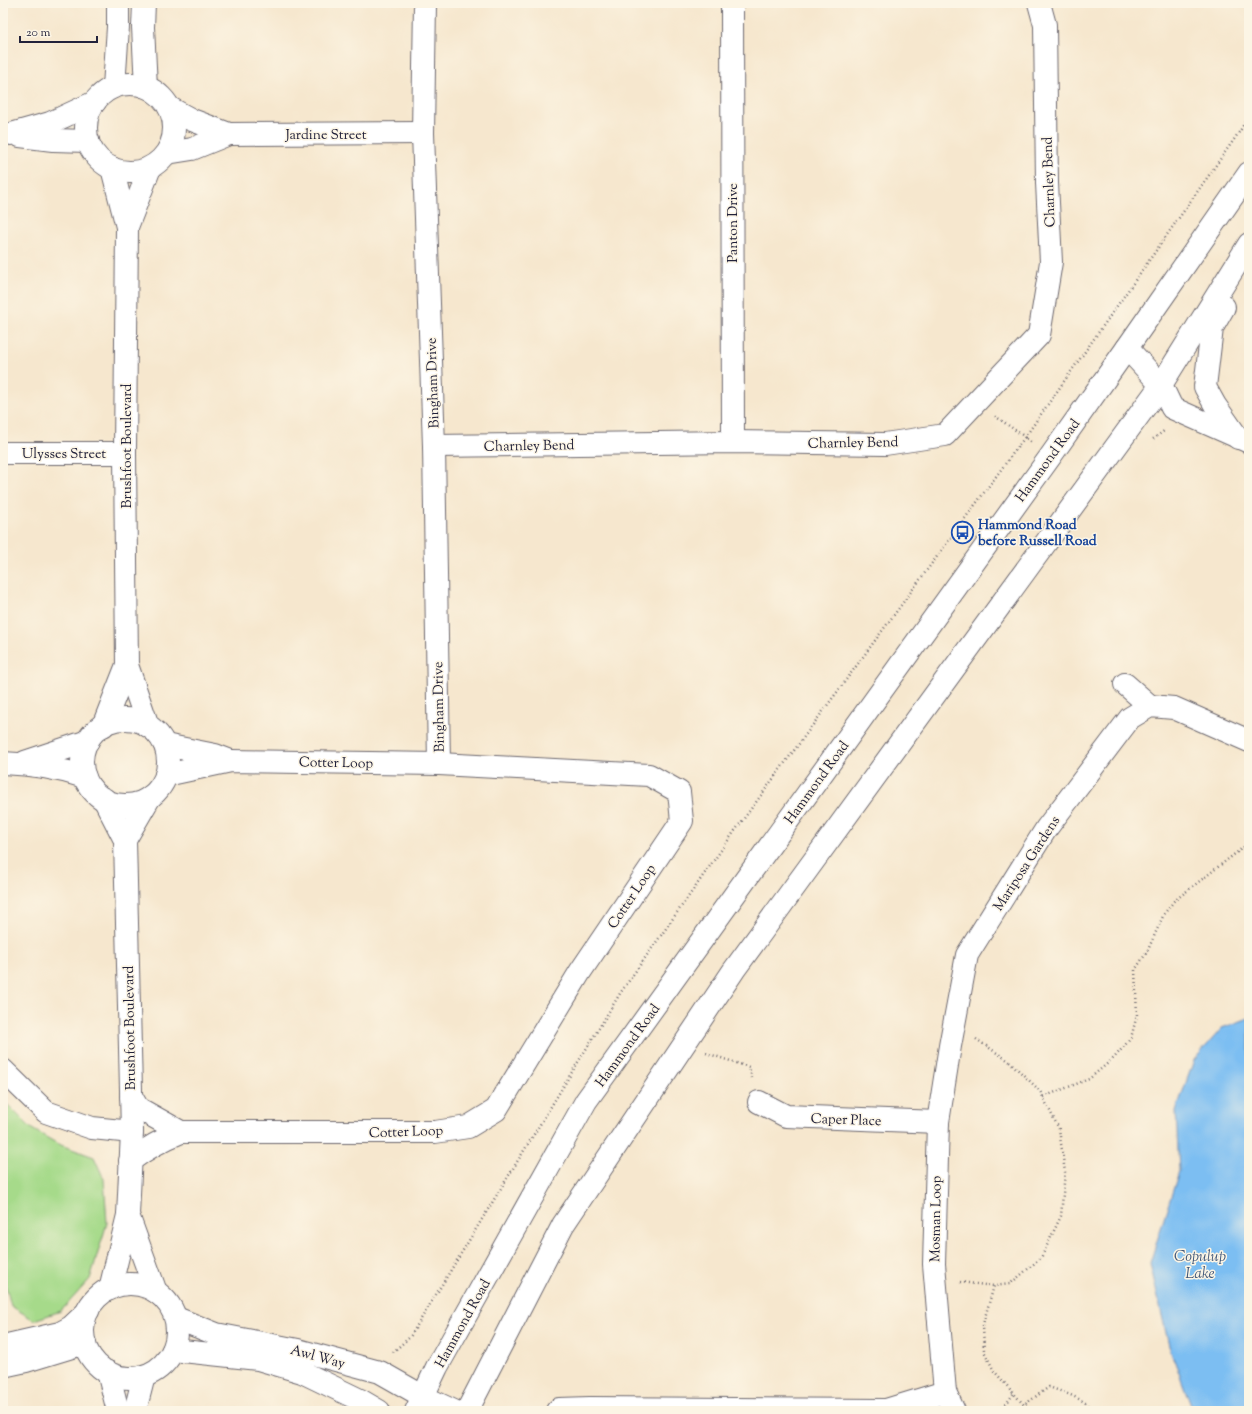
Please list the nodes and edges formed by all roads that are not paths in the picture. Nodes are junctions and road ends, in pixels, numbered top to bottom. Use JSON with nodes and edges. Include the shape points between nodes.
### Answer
{"nodes":[{"id":1,"x":118,"y":3,"type":"edge"},
{"id":2,"x":144,"y":3,"type":"edge"},
{"id":3,"x":425,"y":3,"type":"edge"},
{"id":4,"x":732,"y":3,"type":"edge"},
{"id":5,"x":1039,"y":3,"type":"edge"},
{"id":6,"x":114,"y":87,"type":"junction"},
{"id":7,"x":146,"y":87,"type":"junction"},
{"id":8,"x":95,"y":102,"type":"junction"},
{"id":9,"x":170,"y":108,"type":"junction"},
{"id":10,"x":423,"y":133,"type":"junction"},
{"id":11,"x":7,"y":134,"type":"edge"},
{"id":12,"x":229,"y":134,"type":"junction"},
{"id":13,"x":88,"y":141,"type":"junction"},
{"id":14,"x":167,"y":153,"type":"junction"},
{"id":15,"x":112,"y":168,"type":"junction"},
{"id":16,"x":150,"y":168,"type":"junction"},
{"id":17,"x":1249,"y":173,"type":"edge"},
{"id":18,"x":127,"y":227,"type":"junction"},
{"id":19,"x":1245,"y":251,"type":"edge"},
{"id":20,"x":1127,"y":348,"type":"junction"},
{"id":21,"x":1160,"y":385,"type":"junction"},
{"id":22,"x":1244,"y":440,"type":"edge"},
{"id":23,"x":733,"y":442,"type":"junction"},
{"id":24,"x":434,"y":446,"type":"junction"},
{"id":25,"x":3,"y":453,"type":"edge"},
{"id":26,"x":125,"y":453,"type":"junction"},
{"id":27,"x":127,"y":665,"type":"junction"},
{"id":28,"x":1125,"y":684,"type":"dead end"},
{"id":29,"x":1150,"y":706,"type":"junction"},
{"id":30,"x":103,"y":726,"type":"junction"},
{"id":31,"x":148,"y":726,"type":"junction"},
{"id":32,"x":88,"y":741,"type":"junction"},
{"id":33,"x":1249,"y":741,"type":"edge"},
{"id":34,"x":165,"y":745,"type":"junction"},
{"id":35,"x":231,"y":761,"type":"junction"},
{"id":36,"x":12,"y":763,"type":"edge"},
{"id":37,"x":439,"y":764,"type":"junction"},
{"id":38,"x":166,"y":775,"type":"junction"},
{"id":39,"x":85,"y":777,"type":"junction"},
{"id":40,"x":150,"y":797,"type":"junction"},
{"id":41,"x":104,"y":799,"type":"junction"},
{"id":42,"x":125,"y":840,"type":"junction"},
{"id":43,"x":950,"y":1046,"type":"joint"},
{"id":44,"x":3,"y":1070,"type":"edge"},
{"id":45,"x":131,"y":1096,"type":"junction"},
{"id":46,"x":759,"y":1102,"type":"road end"},
{"id":47,"x":938,"y":1122,"type":"junction"},
{"id":48,"x":132,"y":1132,"type":"junction"},
{"id":49,"x":181,"y":1132,"type":"junction"},
{"id":50,"x":130,"y":1161,"type":"junction"},
{"id":51,"x":128,"y":1215,"type":"junction"},
{"id":52,"x":110,"y":1289,"type":"junction"},
{"id":53,"x":156,"y":1292,"type":"junction"},
{"id":54,"x":88,"y":1311,"type":"junction"},
{"id":55,"x":176,"y":1318,"type":"junction"},
{"id":56,"x":85,"y":1343,"type":"junction"},
{"id":57,"x":4,"y":1348,"type":"edge"},
{"id":58,"x":173,"y":1350,"type":"junction"},
{"id":59,"x":108,"y":1372,"type":"junction"},
{"id":60,"x":144,"y":1376,"type":"junction"},
{"id":61,"x":950,"y":1402,"type":"edge"},
{"id":62,"x":420,"y":1404,"type":"edge"},
{"id":63,"x":118,"y":1411,"type":"edge"},
{"id":64,"x":135,"y":1411,"type":"edge"},
{"id":65,"x":379,"y":1411,"type":"edge"},
{"id":66,"x":454,"y":1411,"type":"edge"},
{"id":67,"x":467,"y":1411,"type":"edge"},
{"id":68,"x":557,"y":1411,"type":"edge"}],
"edges":[{"from":1,"to":6,"type":"street"},
{"from":2,"to":7,"type":"street"},
{"from":3,"to":10,"type":"street","name":"Bingham Drive"},
{"from":4,"to":23,"type":"street","name":"Panton Drive"},
{"from":5,"to":23,"type":"street","name":"Charnley Bend","via":[[1045,25],[1051,262],[1039,335],[945,435],[885,444]]},
{"from":6,"to":7,"type":"street","via":[[125,84]]},
{"from":6,"to":8,"type":"street"},
{"from":7,"to":9,"type":"street","via":[[156,92]]},
{"from":8,"to":11,"type":"street","via":[[50,123]]},
{"from":8,"to":13,"type":"street","via":[[86,127]]},
{"from":9,"to":12,"type":"street","name":"Jardine Street","via":[[192,120]]},
{"from":9,"to":14,"type":"street","via":[[174,119],[174,131]]},
{"from":10,"to":12,"type":"street","name":"Jardine Street"},
{"from":10,"to":24,"type":"street","name":"Bingham Drive"},
{"from":11,"to":13,"type":"street","via":[[53,140]]},
{"from":12,"to":14,"type":"street","name":"Jardine Street","via":[[192,149]]},
{"from":13,"to":15,"type":"street","via":[[101,161]]},
{"from":14,"to":16,"type":"street"},
{"from":15,"to":16,"type":"street","via":[[124,172],[137,172]]},
{"from":15,"to":18,"type":"street","name":"Brushfoot Boulevard"},
{"from":16,"to":18,"type":"street","name":"Brushfoot Boulevard"},
{"from":17,"to":20,"type":"street","name":"Hammond Road"},
{"from":18,"to":26,"type":"street","name":"Brushfoot Boulevard"},
{"from":19,"to":21,"type":"street"},
{"from":19,"to":22,"type":"street","via":[[1241,280],[1212,328],[1205,387],[1215,405]]},
{"from":20,"to":21,"type":"street"},
{"from":20,"to":62,"type":"street","name":"Hammond Road","via":[[586,1101],[441,1361]]},
{"from":21,"to":22,"type":"street","via":[[1172,408]]},
{"from":21,"to":67,"type":"street","via":[[734,970],[563,1225]]},
{"from":23,"to":24,"type":"street","name":"Charnley Bend"},
{"from":24,"to":37,"type":"street","name":"Bingham Drive"},
{"from":25,"to":26,"type":"street","name":"Ulysses Street"},
{"from":26,"to":27,"type":"street","name":"Brushfoot Boulevard"},
{"from":27,"to":30,"type":"street","name":"Brushfoot Boulevard"},
{"from":27,"to":31,"type":"street","name":"Brushfoot Boulevard"},
{"from":28,"to":29,"type":"street"},
{"from":29,"to":33,"type":"street","via":[[1174,708]]},
{"from":29,"to":43,"type":"street","name":"Mariposa Gardens","via":[[1130,718],[1046,828],[967,955]]},
{"from":30,"to":31,"type":"street","via":[[125,720],[137,721]]},
{"from":30,"to":32,"type":"street"},
{"from":31,"to":34,"type":"street"},
{"from":32,"to":36,"type":"street"},
{"from":32,"to":39,"type":"street","via":[[82,765]]},
{"from":34,"to":35,"type":"street","name":"Cotter Loop","via":[[215,755]]},
{"from":34,"to":38,"type":"street","via":[[168,755]]},
{"from":35,"to":37,"type":"street","name":"Cotter Loop"},
{"from":35,"to":38,"type":"street","name":"Cotter Loop"},
{"from":36,"to":39,"type":"street","via":[[64,770]]},
{"from":37,"to":49,"type":"street","name":"Cotter Loop","via":[[649,775],[679,792],[682,821],[580,972],[496,1110],[468,1127],[435,1132]]},
{"from":38,"to":40,"type":"street","via":[[160,788]]},
{"from":39,"to":41,"type":"street","via":[[96,794]]},
{"from":40,"to":41,"type":"street","via":[[128,805]]},
{"from":40,"to":42,"type":"street"},
{"from":41,"to":42,"type":"street","name":"Brushfoot Boulevard"},
{"from":42,"to":45,"type":"street","name":"Brushfoot Boulevard"},
{"from":43,"to":47,"type":"street","name":"Mosman Loop"},
{"from":44,"to":48,"type":"street","via":[[46,1112],[92,1128]]},
{"from":45,"to":48,"type":"street","name":"Brushfoot Boulevard"},
{"from":45,"to":49,"type":"street","name":"Cotter Loop","via":[[138,1108]]},
{"from":46,"to":47,"type":"street","name":"Caper Place","via":[[786,1116]]},
{"from":47,"to":61,"type":"street","name":"Mosman Loop","via":[[934,1264]]},
{"from":48,"to":50,"type":"street","name":"Brushfoot Boulevard"},
{"from":49,"to":50,"type":"street","name":"Cotter Loop","via":[[152,1144]]},
{"from":50,"to":51,"type":"street","name":"Brushfoot Boulevard"},
{"from":51,"to":52,"type":"street","name":"Brushfoot Boulevard"},
{"from":51,"to":53,"type":"street","name":"Brushfoot Boulevard"},
{"from":52,"to":53,"type":"street","via":[[133,1284]]},
{"from":52,"to":54,"type":"street","via":[[97,1298]]},
{"from":53,"to":55,"type":"street","via":[[165,1299]]},
{"from":54,"to":56,"type":"street","via":[[84,1321]]},
{"from":54,"to":57,"type":"street","via":[[71,1327],[60,1333]]},
{"from":55,"to":58,"type":"street","via":[[177,1334]]},
{"from":55,"to":62,"type":"street","name":"Awl Way","via":[[216,1334],[298,1350],[380,1372]]},
{"from":56,"to":57,"type":"street","via":[[26,1362]]},
{"from":56,"to":59,"type":"street","via":[[90,1355]]},
{"from":58,"to":60,"type":"street","via":[[156,1370]]},
{"from":58,"to":65,"type":"street","name":"Awl Way","via":[[258,1359],[302,1372]]},
{"from":59,"to":60,"type":"street","via":[[120,1376]]},
{"from":59,"to":63,"type":"street"},
{"from":60,"to":64,"type":"street"},
{"from":61,"to":68,"type":"street","name":"Mosman Loop","via":[[886,1410],[590,1408]]},
{"from":62,"to":66,"type":"street","name":"Awl Way"}]}
